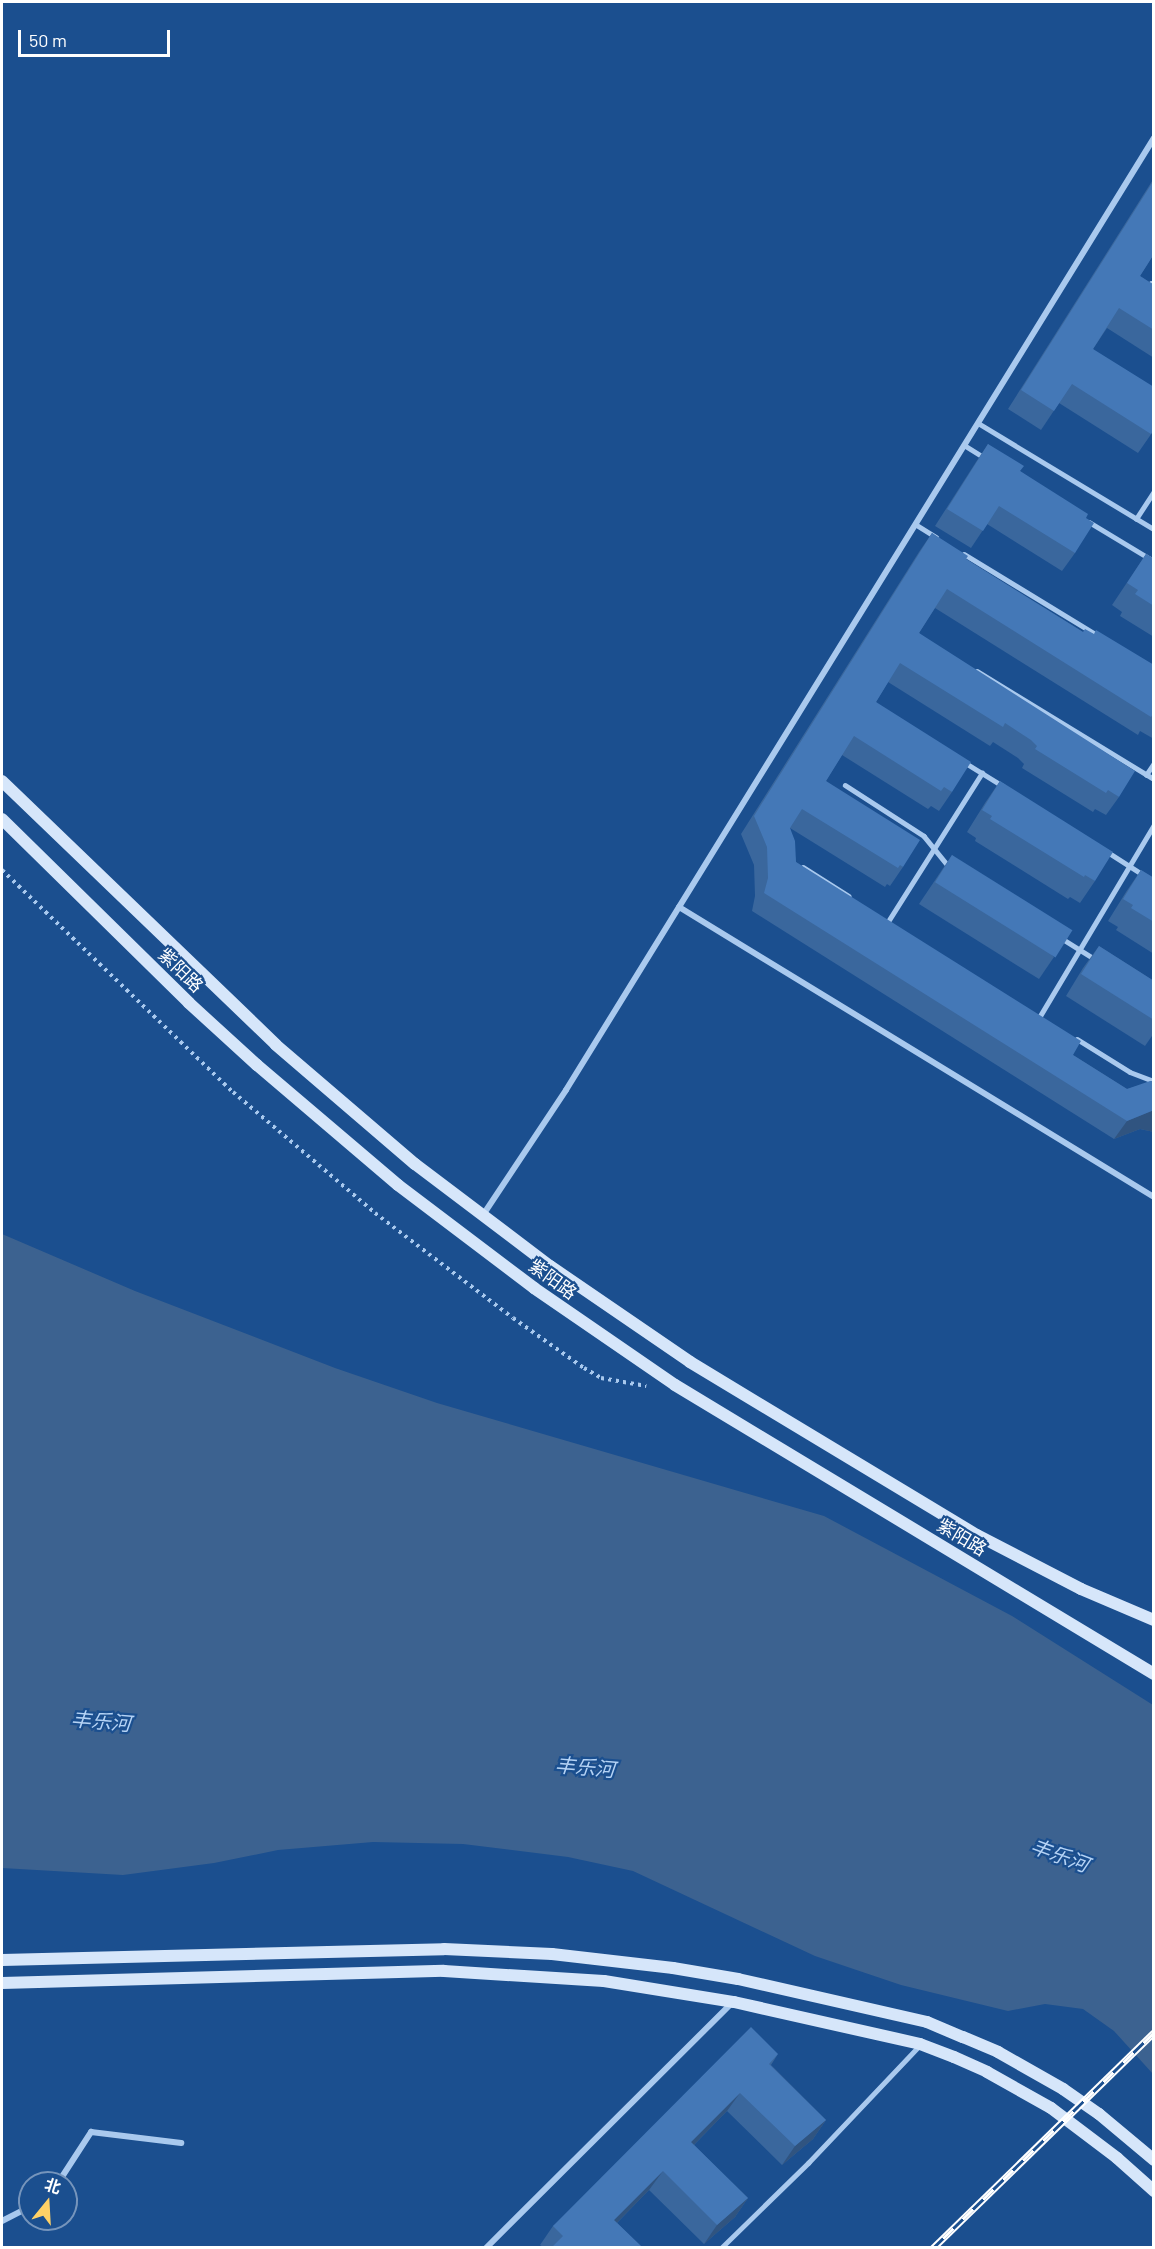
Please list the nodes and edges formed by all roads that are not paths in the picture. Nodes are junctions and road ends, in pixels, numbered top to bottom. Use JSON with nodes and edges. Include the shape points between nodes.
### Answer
{"nodes":[{"id":1,"x":1154,"y":138,"type":"edge"},
{"id":2,"x":978,"y":423,"type":"junction"},
{"id":3,"x":964,"y":445,"type":"junction"},
{"id":4,"x":994,"y":464,"type":"edge"},
{"id":5,"x":1154,"y":491,"type":"edge"},
{"id":6,"x":1084,"y":519,"type":"edge"},
{"id":7,"x":1136,"y":519,"type":"junction"},
{"id":8,"x":915,"y":524,"type":"junction"},
{"id":9,"x":1154,"y":530,"type":"edge"},
{"id":10,"x":945,"y":542,"type":"edge"},
{"id":11,"x":955,"y":548,"type":"edge"},
{"id":12,"x":1154,"y":561,"type":"edge"},
{"id":13,"x":1104,"y":639,"type":"edge"},
{"id":14,"x":975,"y":669,"type":"edge"},
{"id":15,"x":962,"y":761,"type":"edge"},
{"id":16,"x":1154,"y":763,"type":"edge"},
{"id":17,"x":982,"y":773,"type":"junction"},
{"id":18,"x":1146,"y":775,"type":"junction"},
{"id":19,"x":1154,"y":779,"type":"edge"},
{"id":20,"x":2,"y":782,"type":"edge"},
{"id":21,"x":845,"y":785,"type":"dead end"},
{"id":22,"x":1011,"y":792,"type":"edge"},
{"id":23,"x":3,"y":825,"type":"edge"},
{"id":24,"x":1154,"y":825,"type":"edge"},
{"id":25,"x":1100,"y":848,"type":"edge"},
{"id":26,"x":934,"y":849,"type":"junction"},
{"id":27,"x":1129,"y":866,"type":"junction"},
{"id":28,"x":803,"y":867,"type":"edge"},
{"id":29,"x":956,"y":872,"type":"edge"},
{"id":30,"x":1145,"y":876,"type":"edge"},
{"id":31,"x":851,"y":897,"type":"edge"},
{"id":32,"x":679,"y":907,"type":"junction"},
{"id":33,"x":879,"y":914,"type":"edge"},
{"id":34,"x":889,"y":920,"type":"junction"},
{"id":35,"x":899,"y":927,"type":"edge"},
{"id":36,"x":1051,"y":932,"type":"edge"},
{"id":37,"x":1080,"y":949,"type":"junction"},
{"id":38,"x":1098,"y":961,"type":"edge"},
{"id":39,"x":1030,"y":1010,"type":"edge"},
{"id":40,"x":1040,"y":1016,"type":"junction"},
{"id":41,"x":1050,"y":1022,"type":"edge"},
{"id":42,"x":1070,"y":1035,"type":"edge"},
{"id":43,"x":1154,"y":1081,"type":"edge"},
{"id":44,"x":1154,"y":1197,"type":"edge"},
{"id":45,"x":482,"y":1216,"type":"junction"},
{"id":46,"x":1154,"y":1620,"type":"edge"},
{"id":47,"x":1154,"y":1674,"type":"edge"},
{"id":48,"x":2,"y":1960,"type":"edge"},
{"id":49,"x":2,"y":1983,"type":"edge"},
{"id":50,"x":734,"y":2002,"type":"junction"},
{"id":51,"x":920,"y":2044,"type":"junction"},
{"id":52,"x":181,"y":2143,"type":"dead end"},
{"id":53,"x":1154,"y":2160,"type":"edge"},
{"id":54,"x":66,"y":2171,"type":"edge"},
{"id":55,"x":1154,"y":2191,"type":"edge"},
{"id":56,"x":18,"y":2213,"type":"edge"},
{"id":57,"x":2,"y":2221,"type":"edge"},
{"id":58,"x":490,"y":2246,"type":"edge"},
{"id":59,"x":721,"y":2247,"type":"edge"}],
"edges":[{"from":1,"to":2,"type":"street"},
{"from":2,"to":3,"type":"street"},
{"from":2,"to":7,"type":"lane"},
{"from":3,"to":4,"type":"lane"},
{"from":3,"to":8,"type":"street"},
{"from":5,"to":7,"type":"lane"},
{"from":6,"to":12,"type":"lane"},
{"from":7,"to":9,"type":"lane"},
{"from":8,"to":10,"type":"lane"},
{"from":8,"to":32,"type":"street"},
{"from":11,"to":13,"type":"lane"},
{"from":14,"to":18,"type":"lane"},
{"from":15,"to":17,"type":"lane"},
{"from":16,"to":18,"type":"lane"},
{"from":17,"to":22,"type":"lane"},
{"from":17,"to":26,"type":"lane"},
{"from":18,"to":19,"type":"lane"},
{"from":20,"to":45,"type":"main road","name":"紫阳路","via":[[276,1045]]},
{"from":21,"to":26,"type":"lane","via":[[924,836]]},
{"from":23,"to":47,"type":"main road","name":"紫阳路","via":[[257,1065],[398,1185],[534,1288],[675,1385]]},
{"from":24,"to":27,"type":"lane"},
{"from":25,"to":27,"type":"lane"},
{"from":26,"to":29,"type":"lane"},
{"from":26,"to":34,"type":"lane"},
{"from":27,"to":30,"type":"lane"},
{"from":27,"to":37,"type":"lane"},
{"from":28,"to":31,"type":"lane"},
{"from":32,"to":44,"type":"street"},
{"from":32,"to":45,"type":"street","via":[[566,1090]]},
{"from":33,"to":34,"type":"lane"},
{"from":34,"to":35,"type":"lane"},
{"from":36,"to":37,"type":"lane"},
{"from":37,"to":38,"type":"lane"},
{"from":37,"to":40,"type":"lane"},
{"from":39,"to":40,"type":"lane"},
{"from":40,"to":41,"type":"lane"},
{"from":42,"to":43,"type":"lane","via":[[1130,1072]]},
{"from":45,"to":46,"type":"main road","name":"紫阳路","via":[[690,1362],[915,1499],[1029,1563]]},
{"from":48,"to":53,"type":"main road","via":[[444,1949],[552,1954],[738,1979],[927,2022],[998,2052],[1064,2089]]},
{"from":49,"to":50,"type":"main road","via":[[444,1971],[604,1981]]},
{"from":50,"to":51,"type":"main road"},
{"from":50,"to":58,"type":"street"},
{"from":51,"to":55,"type":"main road","via":[[987,2072],[1051,2108],[1118,2158]]},
{"from":51,"to":59,"type":"lane","via":[[808,2163]]},
{"from":52,"to":54,"type":"street","via":[[91,2132]]},
{"from":56,"to":57,"type":"street"}]}
